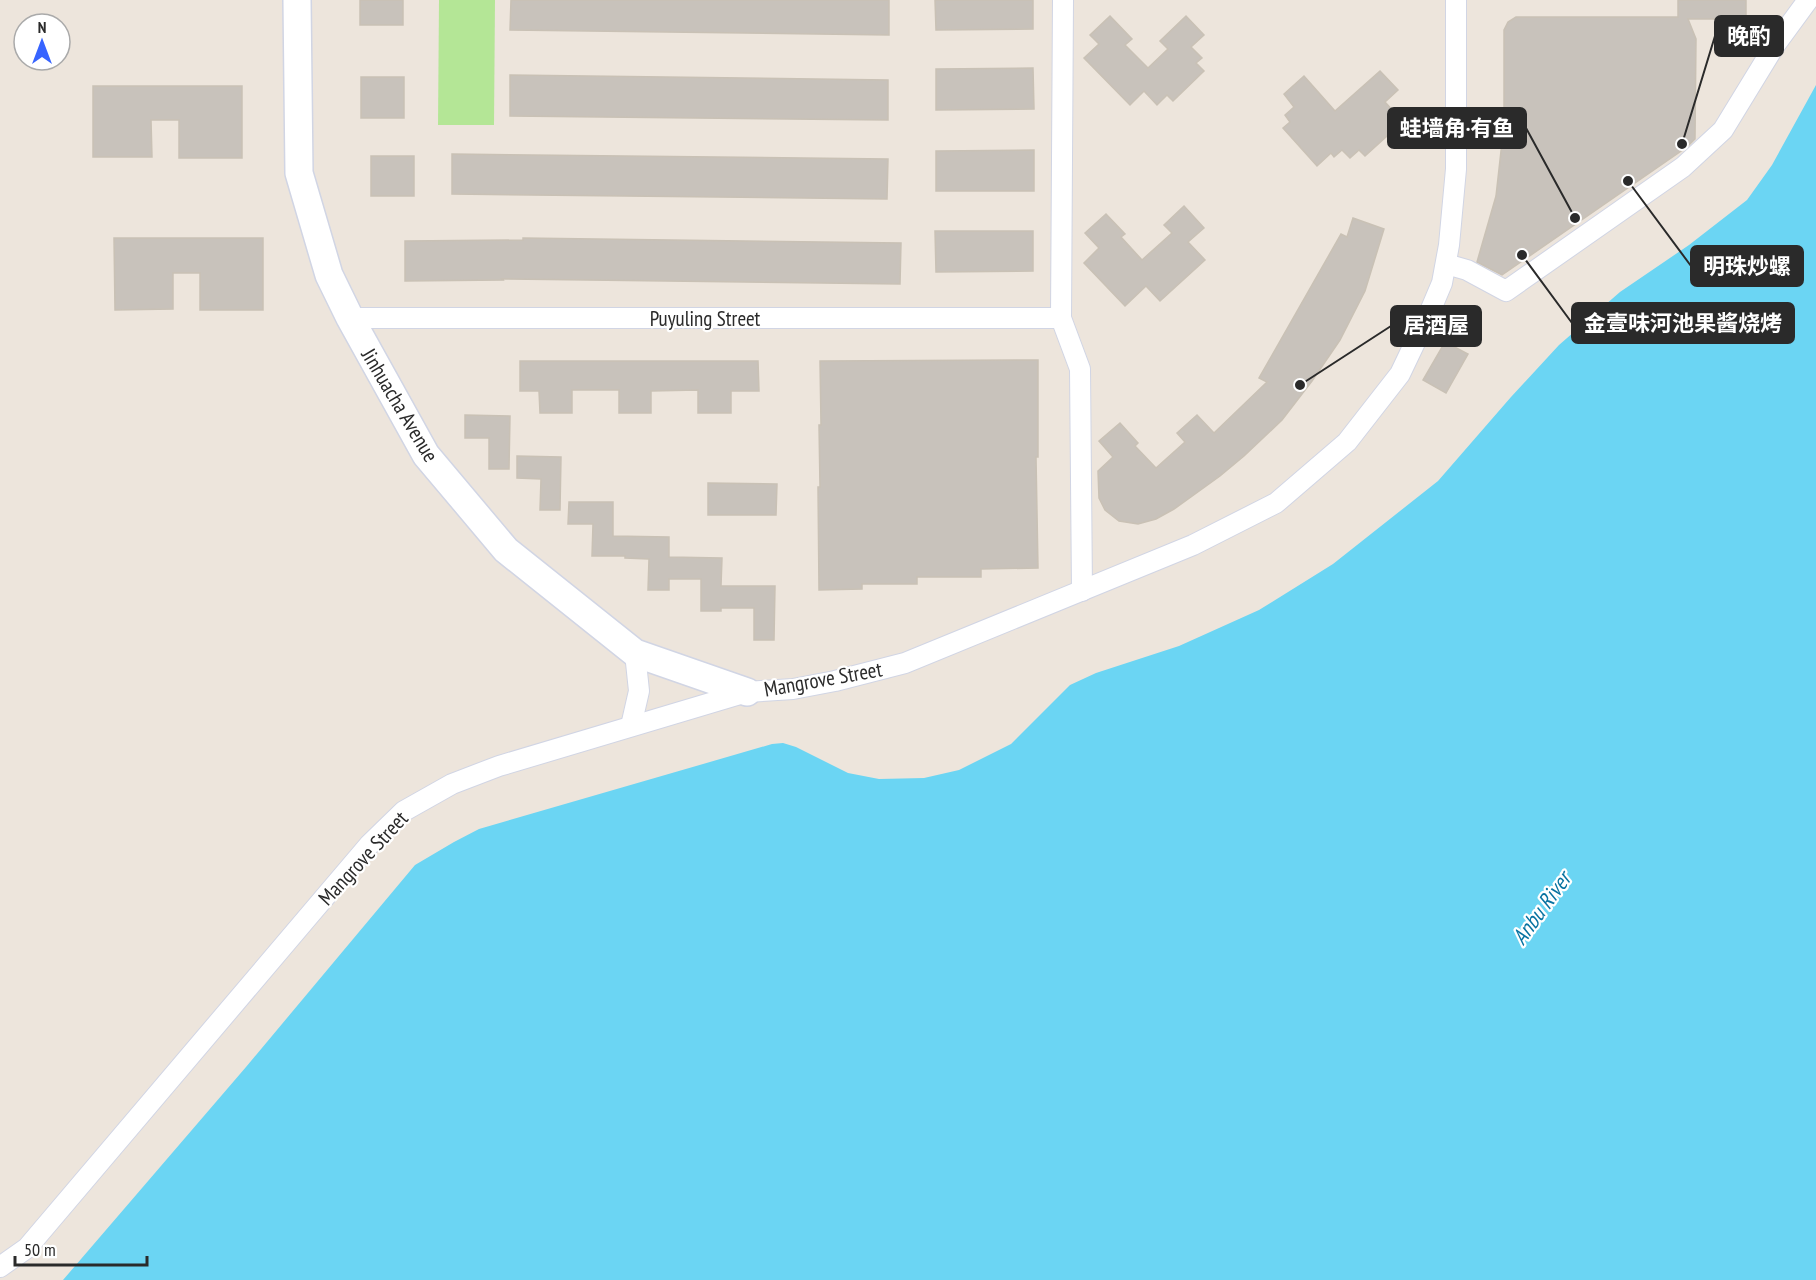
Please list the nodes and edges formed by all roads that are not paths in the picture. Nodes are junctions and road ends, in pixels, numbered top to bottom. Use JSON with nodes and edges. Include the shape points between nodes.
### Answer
{"nodes":[{"id":1,"x":297,"y":0,"type":"edge"},
{"id":2,"x":1063,"y":0,"type":"edge"},
{"id":3,"x":1456,"y":0,"type":"edge"},
{"id":4,"x":1808,"y":0,"type":"edge"},
{"id":5,"x":1446,"y":264,"type":"junction"},
{"id":6,"x":350,"y":318,"type":"junction"},
{"id":7,"x":1061,"y":318,"type":"junction"},
{"id":8,"x":1082,"y":591,"type":"junction"},
{"id":9,"x":635,"y":653,"type":"junction"},
{"id":10,"x":747,"y":692,"type":"junction"},
{"id":11,"x":632,"y":726,"type":"junction"},
{"id":12,"x":0,"y":1267,"type":"edge"}],
"edges":[{"from":1,"to":6,"type":"street","name":"Jinhuacha Avenue","via":[[299,173],[328,275]]},
{"from":2,"to":7,"type":"street"},
{"from":3,"to":5,"type":"street","name":"Mangrove Street","via":[[1456,169]]},
{"from":4,"to":5,"type":"street","via":[[1723,130],[1683,167],[1506,291],[1467,270]]},
{"from":5,"to":8,"type":"street","name":"Mangrove Street","via":[[1442,283],[1400,374],[1347,442],[1275,503],[1194,545]]},
{"from":6,"to":7,"type":"street","name":"Puyuling Street"},
{"from":6,"to":9,"type":"street","name":"Jinhuacha Avenue","via":[[426,454],[506,550]]},
{"from":7,"to":8,"type":"street","via":[[1080,369]]},
{"from":8,"to":10,"type":"street","name":"Mangrove Street","via":[[905,663],[793,689]]},
{"from":9,"to":10,"type":"street","name":"Jinhuacha Avenue"},
{"from":9,"to":11,"type":"street","via":[[639,691]]},
{"from":10,"to":11,"type":"street","name":"Mangrove Street"},
{"from":11,"to":12,"type":"street","name":"Mangrove Street","via":[[500,766],[452,784],[404,811],[369,845],[27,1248]]}]}
